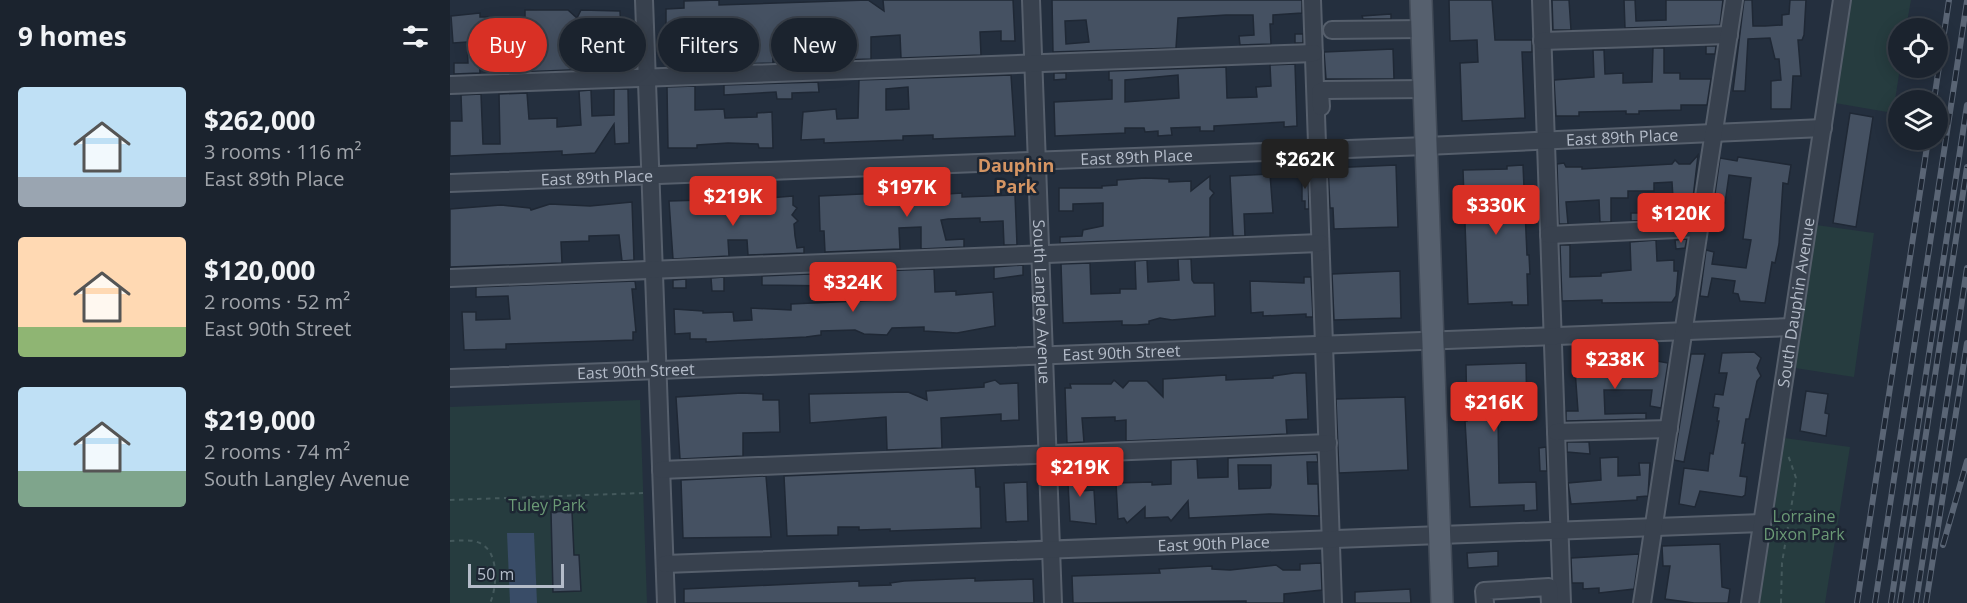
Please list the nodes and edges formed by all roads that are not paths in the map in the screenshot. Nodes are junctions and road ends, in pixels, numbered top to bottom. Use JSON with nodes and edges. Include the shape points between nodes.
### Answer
{"nodes":[{"id":1,"x":644,"y":0,"type":"edge"},
{"id":2,"x":1031,"y":0,"type":"edge"},
{"id":3,"x":1312,"y":0,"type":"edge"},
{"id":4,"x":1421,"y":0,"type":"edge"},
{"id":5,"x":1541,"y":0,"type":"edge"},
{"id":6,"x":1734,"y":0,"type":"edge"},
{"id":7,"x":1842,"y":0,"type":"edge"},
{"id":8,"x":1422,"y":29,"type":"junction"},
{"id":9,"x":1332,"y":30,"type":"dead end"},
{"id":10,"x":1729,"y":35,"type":"junction"},
{"id":11,"x":1542,"y":41,"type":"junction"},
{"id":12,"x":1314,"y":53,"type":"junction"},
{"id":13,"x":1034,"y":63,"type":"junction"},
{"id":14,"x":647,"y":77,"type":"junction"},
{"id":15,"x":450,"y":85,"type":"edge"},
{"id":16,"x":1424,"y":88,"type":"junction"},
{"id":17,"x":1316,"y":124,"type":"junction"},
{"id":18,"x":1823,"y":128,"type":"junction"},
{"id":19,"x":1714,"y":133,"type":"junction"},
{"id":20,"x":1546,"y":141,"type":"junction"},
{"id":21,"x":1426,"y":146,"type":"junction"},
{"id":22,"x":1317,"y":150,"type":"junction"},
{"id":23,"x":1037,"y":161,"type":"junction"},
{"id":24,"x":650,"y":176,"type":"junction"},
{"id":25,"x":450,"y":183,"type":"edge"},
{"id":26,"x":1699,"y":228,"type":"junction"},
{"id":27,"x":1549,"y":235,"type":"junction"},
{"id":28,"x":1320,"y":243,"type":"junction"},
{"id":29,"x":1040,"y":255,"type":"junction"},
{"id":30,"x":654,"y":270,"type":"junction"},
{"id":31,"x":450,"y":278,"type":"edge"},
{"id":32,"x":1792,"y":327,"type":"junction"},
{"id":33,"x":1683,"y":331,"type":"junction"},
{"id":34,"x":1552,"y":336,"type":"junction"},
{"id":35,"x":1433,"y":340,"type":"junction"},
{"id":36,"x":1324,"y":344,"type":"junction"},
{"id":37,"x":1044,"y":355,"type":"junction"},
{"id":38,"x":658,"y":370,"type":"junction"},
{"id":39,"x":450,"y":378,"type":"edge"},
{"id":40,"x":1669,"y":429,"type":"junction"},
{"id":41,"x":1556,"y":432,"type":"junction"},
{"id":42,"x":1328,"y":444,"type":"junction"},
{"id":43,"x":1047,"y":454,"type":"junction"},
{"id":44,"x":661,"y":470,"type":"junction"},
{"id":45,"x":1762,"y":524,"type":"junction"},
{"id":46,"x":1653,"y":528,"type":"junction"},
{"id":47,"x":1559,"y":531,"type":"junction"},
{"id":48,"x":1440,"y":536,"type":"junction"},
{"id":49,"x":1331,"y":540,"type":"junction"},
{"id":50,"x":1051,"y":549,"type":"junction"},
{"id":51,"x":665,"y":564,"type":"junction"},
{"id":52,"x":666,"y":603,"type":"edge"},
{"id":53,"x":1053,"y":603,"type":"edge"},
{"id":54,"x":1333,"y":603,"type":"edge"},
{"id":55,"x":1442,"y":603,"type":"edge"},
{"id":56,"x":1485,"y":603,"type":"edge"},
{"id":57,"x":1550,"y":603,"type":"edge"},
{"id":58,"x":1562,"y":603,"type":"edge"},
{"id":59,"x":1642,"y":603,"type":"edge"},
{"id":60,"x":1750,"y":603,"type":"edge"}],
"edges":[{"from":1,"to":14,"type":"street"},
{"from":2,"to":13,"type":"street","name":"South Langley Avenue"},
{"from":3,"to":12,"type":"street"},
{"from":4,"to":8,"type":"main road"},
{"from":5,"to":11,"type":"street"},
{"from":6,"to":10,"type":"street"},
{"from":7,"to":18,"type":"street","name":"South Dauphin Avenue"},
{"from":8,"to":9,"type":"street"},
{"from":8,"to":16,"type":"main road"},
{"from":10,"to":11,"type":"street"},
{"from":10,"to":19,"type":"street"},
{"from":11,"to":20,"type":"street"},
{"from":12,"to":13,"type":"street"},
{"from":12,"to":17,"type":"street"},
{"from":13,"to":14,"type":"street"},
{"from":13,"to":23,"type":"street","name":"South Langley Avenue"},
{"from":14,"to":15,"type":"street"},
{"from":14,"to":24,"type":"street"},
{"from":16,"to":17,"type":"street","via":[[1324,90],[1320,92],[1321,120]]},
{"from":16,"to":21,"type":"main road"},
{"from":17,"to":22,"type":"street"},
{"from":18,"to":19,"type":"street","name":"East 89th Place"},
{"from":18,"to":32,"type":"street","name":"South Dauphin Avenue"},
{"from":19,"to":20,"type":"street","name":"East 89th Place"},
{"from":19,"to":26,"type":"street"},
{"from":20,"to":21,"type":"street","name":"East 89th Place"},
{"from":20,"to":27,"type":"street"},
{"from":21,"to":22,"type":"street","name":"East 89th Place"},
{"from":21,"to":35,"type":"main road"},
{"from":22,"to":23,"type":"street","name":"East 89th Place"},
{"from":22,"to":28,"type":"street"},
{"from":23,"to":24,"type":"street","name":"East 89th Place"},
{"from":23,"to":29,"type":"street","name":"South Langley Avenue"},
{"from":24,"to":25,"type":"street","name":"East 89th Place"},
{"from":24,"to":30,"type":"street"},
{"from":26,"to":27,"type":"street"},
{"from":26,"to":33,"type":"street"},
{"from":27,"to":34,"type":"street"},
{"from":28,"to":29,"type":"street"},
{"from":28,"to":36,"type":"street"},
{"from":29,"to":30,"type":"street"},
{"from":29,"to":37,"type":"street","name":"South Langley Avenue"},
{"from":30,"to":31,"type":"street"},
{"from":30,"to":38,"type":"street"},
{"from":32,"to":33,"type":"street","name":"East 90th Street"},
{"from":32,"to":45,"type":"street","name":"South Dauphin Avenue"},
{"from":33,"to":34,"type":"street","name":"East 90th Street"},
{"from":33,"to":40,"type":"street"},
{"from":34,"to":35,"type":"street","name":"East 90th Street"},
{"from":34,"to":41,"type":"street"},
{"from":35,"to":36,"type":"street","name":"East 90th Street"},
{"from":35,"to":48,"type":"main road"},
{"from":36,"to":37,"type":"street","name":"East 90th Street"},
{"from":36,"to":42,"type":"street"},
{"from":37,"to":38,"type":"street","name":"East 90th Street"},
{"from":37,"to":43,"type":"street","name":"South Langley Avenue"},
{"from":38,"to":39,"type":"street","name":"East 90th Street"},
{"from":38,"to":44,"type":"street"},
{"from":40,"to":41,"type":"street"},
{"from":40,"to":46,"type":"street"},
{"from":41,"to":47,"type":"street"},
{"from":42,"to":43,"type":"street"},
{"from":42,"to":49,"type":"street"},
{"from":43,"to":44,"type":"street"},
{"from":43,"to":50,"type":"street","name":"South Langley Avenue"},
{"from":44,"to":51,"type":"street"},
{"from":45,"to":46,"type":"street","name":"East 90th Place"},
{"from":45,"to":60,"type":"street","name":"South Dauphin Avenue"},
{"from":46,"to":47,"type":"street","name":"East 90th Place"},
{"from":46,"to":59,"type":"street"},
{"from":47,"to":48,"type":"street","name":"East 90th Place"},
{"from":47,"to":58,"type":"street"},
{"from":48,"to":49,"type":"street","name":"East 90th Place"},
{"from":48,"to":55,"type":"main road"},
{"from":49,"to":50,"type":"street","name":"East 90th Place"},
{"from":49,"to":54,"type":"street"},
{"from":50,"to":51,"type":"street","name":"East 90th Place"},
{"from":50,"to":53,"type":"street","name":"South Langley Avenue"},
{"from":51,"to":52,"type":"street"},
{"from":56,"to":57,"type":"street","via":[[1484,591],[1549,587]]}]}
